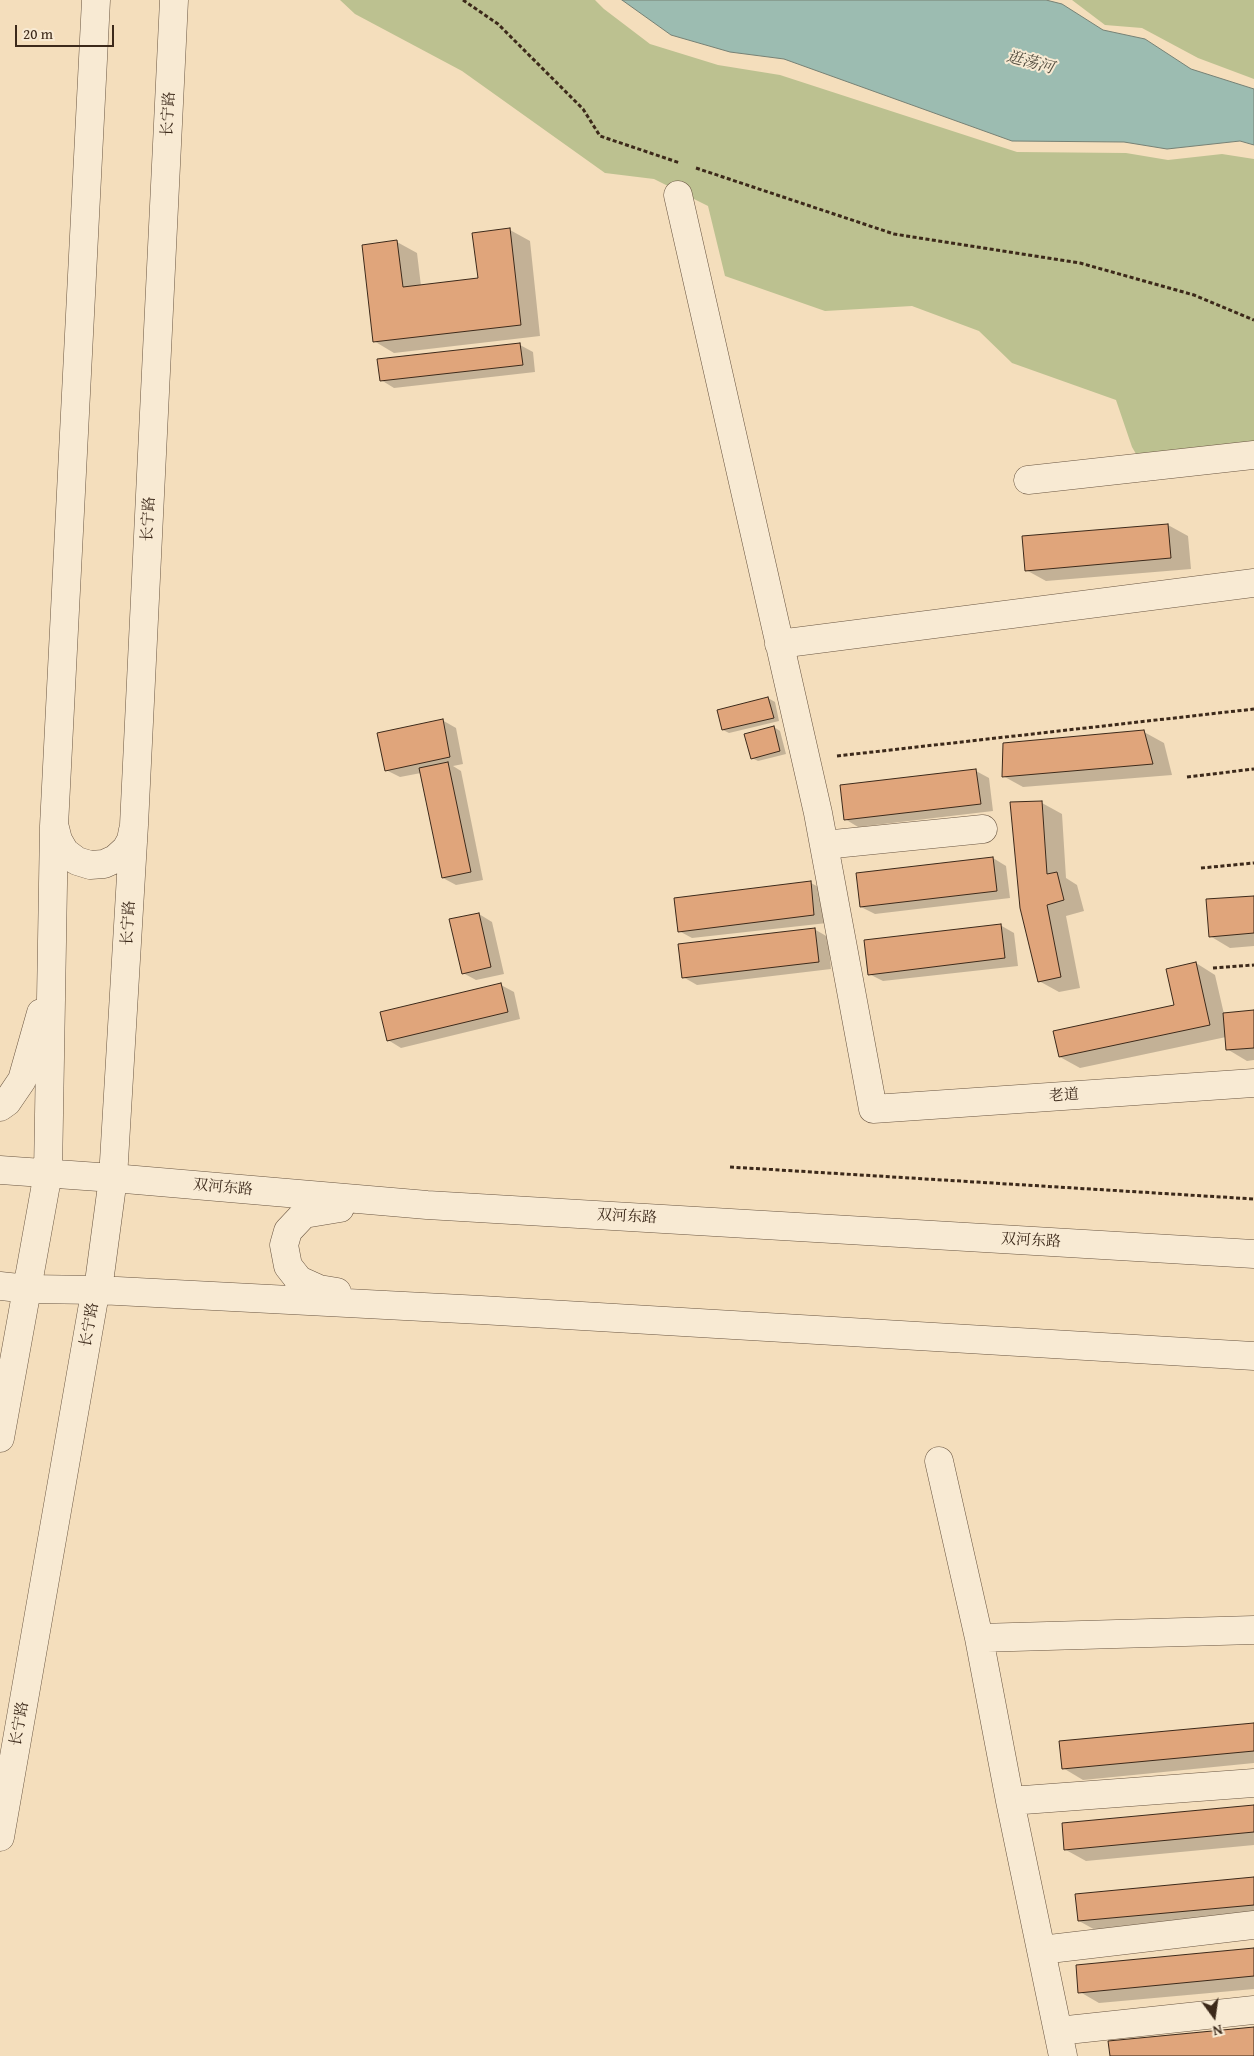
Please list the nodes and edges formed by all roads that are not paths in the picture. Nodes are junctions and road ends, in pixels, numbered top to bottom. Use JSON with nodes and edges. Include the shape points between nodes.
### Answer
{"nodes":[{"id":1,"x":96,"y":0,"type":"edge"},
{"id":2,"x":174,"y":0,"type":"edge"},
{"id":3,"x":678,"y":196,"type":"dead end"},
{"id":4,"x":1254,"y":455,"type":"edge"},
{"id":5,"x":1028,"y":480,"type":"dead end"},
{"id":6,"x":1254,"y":583,"type":"edge"},
{"id":7,"x":780,"y":644,"type":"junction"},
{"id":8,"x":134,"y":825,"type":"junction"},
{"id":9,"x":54,"y":826,"type":"junction"},
{"id":10,"x":983,"y":829,"type":"dead end"},
{"id":11,"x":824,"y":845,"type":"junction"},
{"id":12,"x":50,"y":978,"type":"junction"},
{"id":13,"x":1254,"y":1083,"type":"edge"},
{"id":14,"x":0,"y":1107,"type":"edge"},
{"id":15,"x":0,"y":1170,"type":"edge"},
{"id":16,"x":48,"y":1173,"type":"junction"},
{"id":17,"x":113,"y":1178,"type":"junction"},
{"id":18,"x":427,"y":1206,"type":"junction"},
{"id":19,"x":1254,"y":1254,"type":"edge"},
{"id":20,"x":0,"y":1286,"type":"edge"},
{"id":21,"x":28,"y":1289,"type":"junction"},
{"id":22,"x":98,"y":1290,"type":"junction"},
{"id":23,"x":421,"y":1307,"type":"junction"},
{"id":24,"x":1254,"y":1356,"type":"edge"},
{"id":25,"x":0,"y":1438,"type":"edge"},
{"id":26,"x":939,"y":1461,"type":"dead end"},
{"id":27,"x":1254,"y":1630,"type":"edge"},
{"id":28,"x":979,"y":1638,"type":"junction"},
{"id":29,"x":1254,"y":1784,"type":"edge"},
{"id":30,"x":1010,"y":1801,"type":"junction"},
{"id":31,"x":0,"y":1836,"type":"edge"},
{"id":32,"x":1254,"y":1925,"type":"edge"},
{"id":33,"x":1041,"y":1950,"type":"junction"},
{"id":34,"x":1254,"y":2010,"type":"edge"},
{"id":35,"x":1060,"y":2044,"type":"edge"}],
"edges":[{"from":1,"to":9,"type":"street"},
{"from":2,"to":8,"type":"street","name":"长宁路"},
{"from":3,"to":7,"type":"street"},
{"from":4,"to":5,"type":"street"},
{"from":6,"to":7,"type":"street"},
{"from":7,"to":11,"type":"street"},
{"from":8,"to":9,"type":"street","via":[[126,849],[115,859],[90,865],[65,852]]},
{"from":8,"to":17,"type":"street","name":"长宁路"},
{"from":9,"to":12,"type":"street"},
{"from":10,"to":11,"type":"street"},
{"from":11,"to":13,"type":"street","name":"老道","via":[[873,1109]]},
{"from":12,"to":14,"type":"street","via":[[22,1080]]},
{"from":12,"to":16,"type":"street"},
{"from":15,"to":16,"type":"street","name":"双河东路"},
{"from":16,"to":17,"type":"street","name":"双河东路"},
{"from":16,"to":21,"type":"street"},
{"from":17,"to":18,"type":"street","name":"双河东路"},
{"from":17,"to":22,"type":"street","name":"长宁路"},
{"from":18,"to":19,"type":"street","name":"双河东路"},
{"from":18,"to":23,"type":"street","via":[[330,1208],[304,1214],[288,1231],[284,1245],[288,1266],[299,1280],[320,1289]]},
{"from":20,"to":21,"type":"street"},
{"from":21,"to":22,"type":"street"},
{"from":21,"to":25,"type":"street"},
{"from":22,"to":23,"type":"street"},
{"from":22,"to":31,"type":"street","name":"长宁路"},
{"from":23,"to":24,"type":"street"},
{"from":26,"to":28,"type":"street"},
{"from":27,"to":28,"type":"street"},
{"from":28,"to":30,"type":"street"},
{"from":29,"to":30,"type":"street"},
{"from":30,"to":33,"type":"street"},
{"from":32,"to":33,"type":"street"},
{"from":33,"to":35,"type":"street"},
{"from":34,"to":35,"type":"street"}]}
